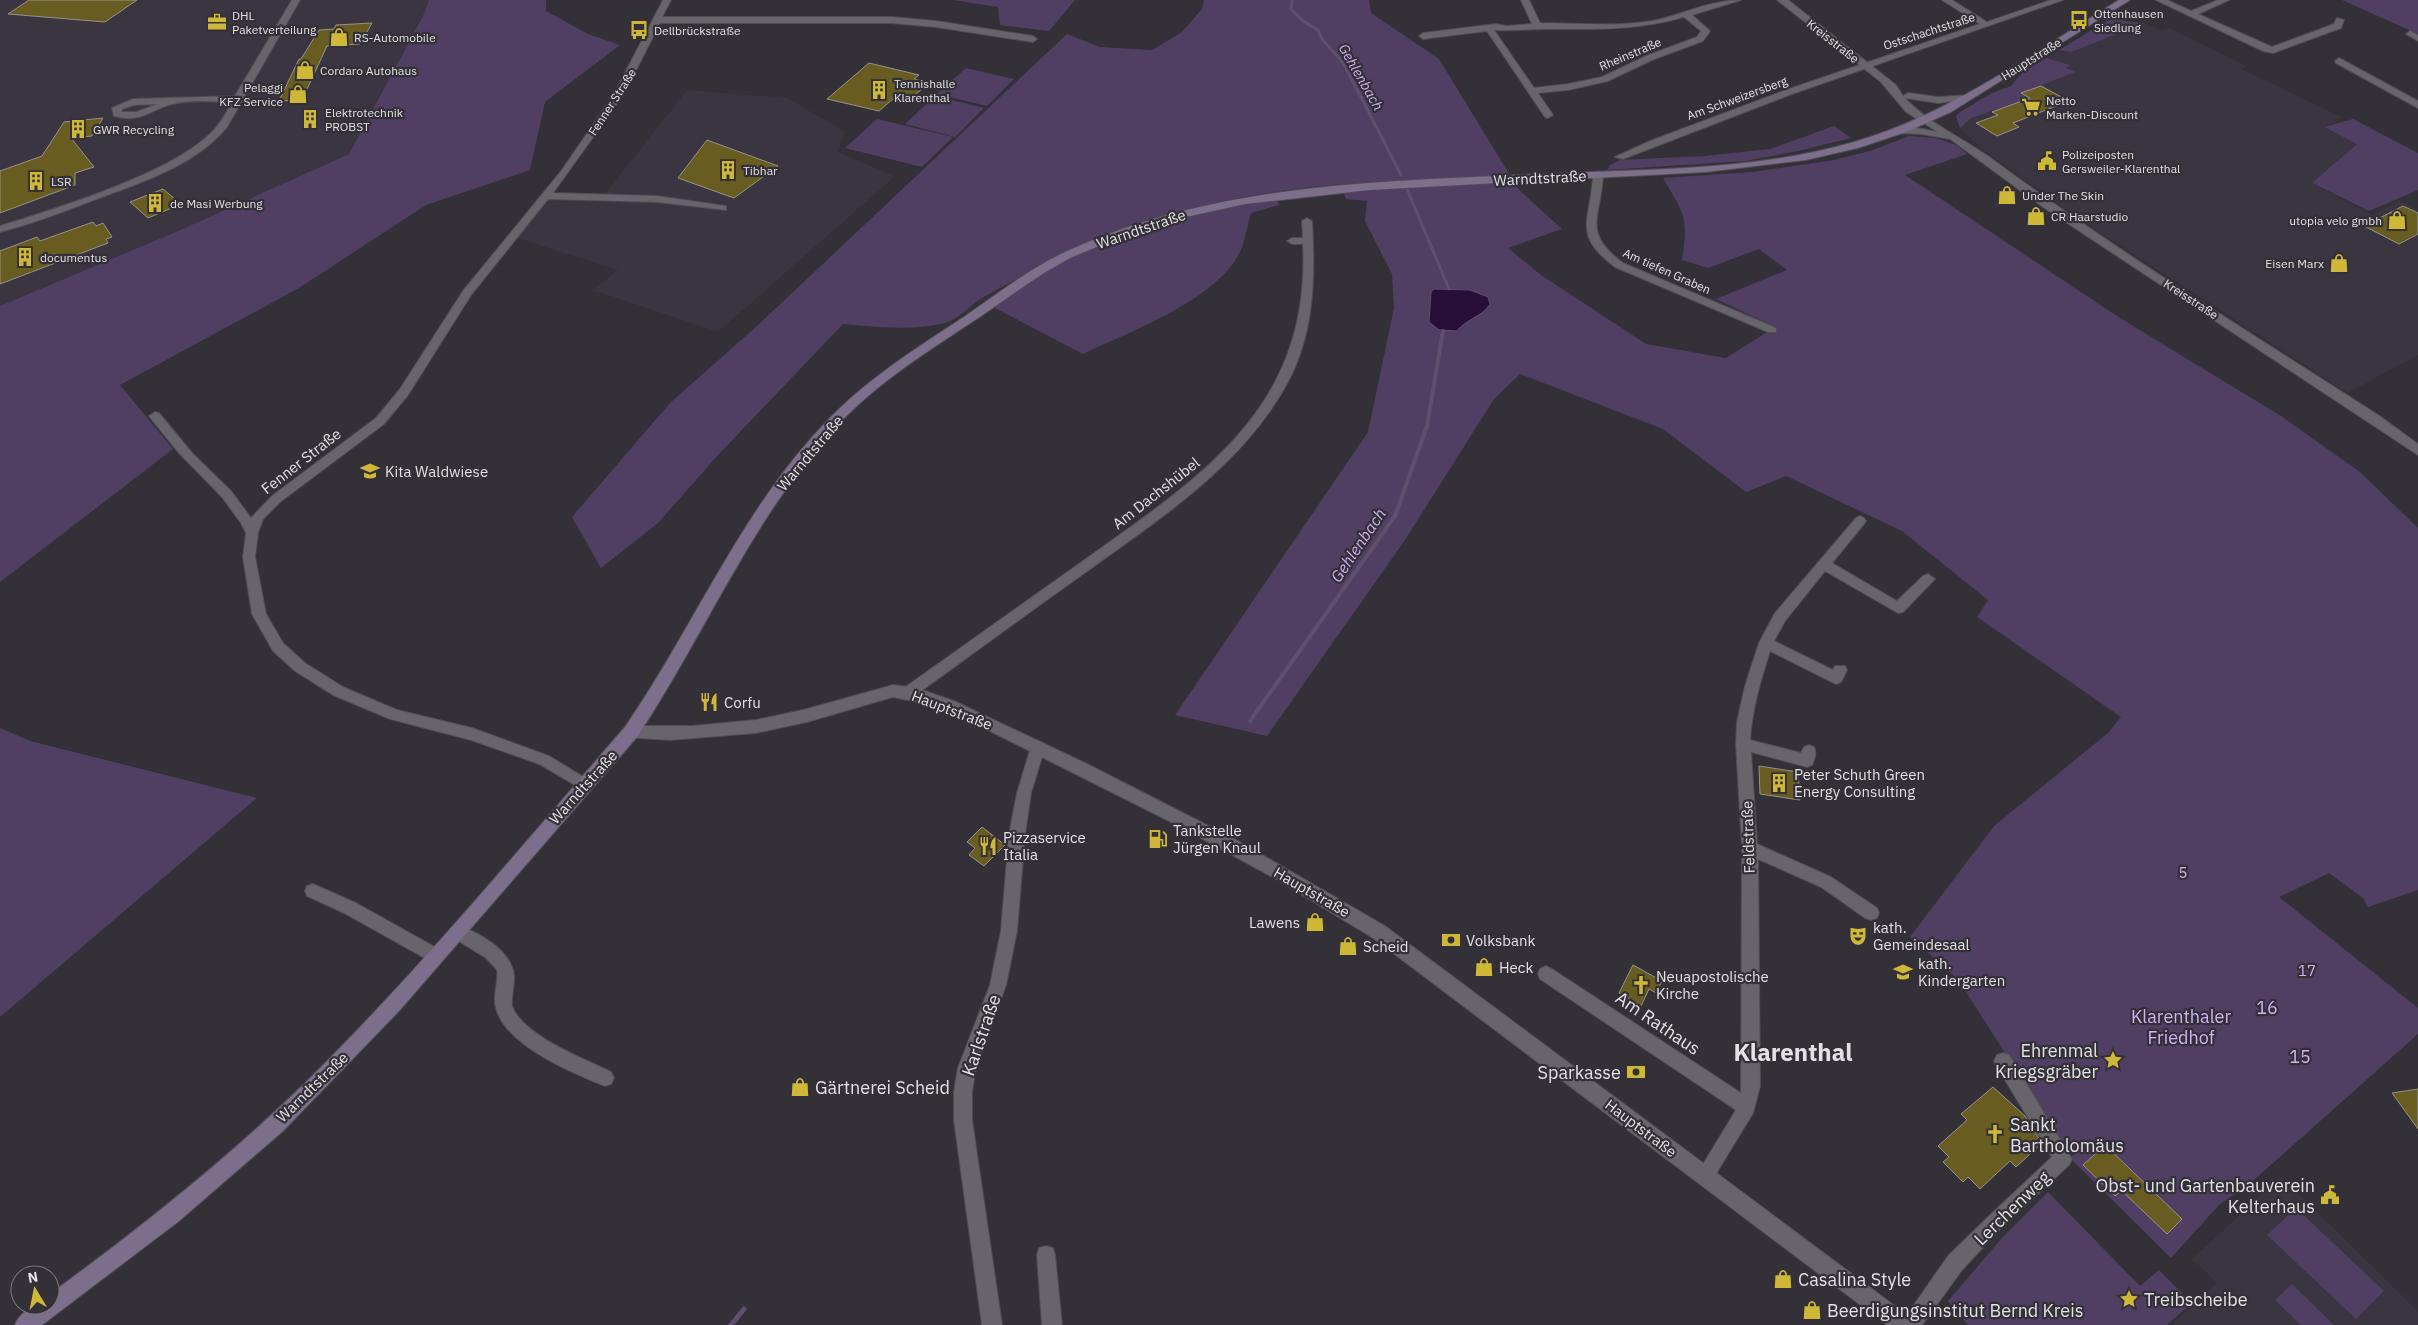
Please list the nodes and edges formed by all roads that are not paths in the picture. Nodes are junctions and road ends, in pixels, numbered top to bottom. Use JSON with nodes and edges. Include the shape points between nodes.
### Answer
{"nodes":[{"id":1,"x":296,"y":0,"type":"edge"},
{"id":2,"x":667,"y":0,"type":"edge"},
{"id":3,"x":1526,"y":0,"type":"edge"},
{"id":4,"x":1737,"y":0,"type":"edge"},
{"id":5,"x":1782,"y":0,"type":"edge"},
{"id":6,"x":1946,"y":0,"type":"edge"},
{"id":7,"x":2059,"y":0,"type":"edge"},
{"id":8,"x":2125,"y":0,"type":"edge"},
{"id":9,"x":2160,"y":0,"type":"edge"},
{"id":10,"x":2226,"y":0,"type":"edge"},
{"id":11,"x":1685,"y":14,"type":"junction"},
{"id":12,"x":2191,"y":14,"type":"junction"},
{"id":13,"x":657,"y":20,"type":"junction"},
{"id":14,"x":2340,"y":20,"type":"dead end"},
{"id":15,"x":1987,"y":25,"type":"junction"},
{"id":16,"x":1537,"y":26,"type":"junction"},
{"id":17,"x":1489,"y":28,"type":"junction"},
{"id":18,"x":1423,"y":36,"type":"dead end"},
{"id":19,"x":1033,"y":39,"type":"dead end"},
{"id":20,"x":2339,"y":61,"type":"dead end"},
{"id":21,"x":1864,"y":66,"type":"junction"},
{"id":22,"x":1885,"y":81,"type":"junction"},
{"id":23,"x":1532,"y":91,"type":"junction"},
{"id":24,"x":1908,"y":96,"type":"junction"},
{"id":25,"x":1967,"y":98,"type":"junction"},
{"id":26,"x":239,"y":99,"type":"junction"},
{"id":27,"x":169,"y":102,"type":"dead end"},
{"id":28,"x":2418,"y":105,"type":"edge"},
{"id":29,"x":1548,"y":114,"type":"dead end"},
{"id":30,"x":1931,"y":118,"type":"junction"},
{"id":31,"x":1899,"y":131,"type":"junction"},
{"id":32,"x":1964,"y":144,"type":"junction"},
{"id":33,"x":1620,"y":157,"type":"dead end"},
{"id":34,"x":1598,"y":175,"type":"junction"},
{"id":35,"x":545,"y":196,"type":"junction"},
{"id":36,"x":722,"y":208,"type":"dead end"},
{"id":37,"x":1307,"y":221,"type":"dead end"},
{"id":38,"x":0,"y":229,"type":"edge"},
{"id":39,"x":1292,"y":241,"type":"dead end"},
{"id":40,"x":1309,"y":241,"type":"junction"},
{"id":41,"x":1772,"y":330,"type":"dead end"},
{"id":42,"x":154,"y":416,"type":"dead end"},
{"id":43,"x":2418,"y":450,"type":"edge"},
{"id":44,"x":1860,"y":521,"type":"dead end"},
{"id":45,"x":252,"y":533,"type":"junction"},
{"id":46,"x":1823,"y":564,"type":"junction"},
{"id":47,"x":1928,"y":578,"type":"dead end"},
{"id":48,"x":1766,"y":643,"type":"junction"},
{"id":49,"x":1840,"y":670,"type":"dead end"},
{"id":50,"x":909,"y":692,"type":"junction"},
{"id":51,"x":631,"y":732,"type":"junction"},
{"id":52,"x":1743,"y":744,"type":"junction"},
{"id":53,"x":1038,"y":747,"type":"junction"},
{"id":54,"x":1809,"y":752,"type":"dead end"},
{"id":55,"x":585,"y":785,"type":"junction"},
{"id":56,"x":1750,"y":848,"type":"junction"},
{"id":57,"x":313,"y":891,"type":"dead end"},
{"id":58,"x":1871,"y":913,"type":"dead end"},
{"id":59,"x":458,"y":932,"type":"junction"},
{"id":60,"x":436,"y":956,"type":"junction"},
{"id":61,"x":1546,"y":974,"type":"dead end"},
{"id":62,"x":2003,"y":1061,"type":"dead end"},
{"id":63,"x":605,"y":1078,"type":"dead end"},
{"id":64,"x":1747,"y":1107,"type":"junction"},
{"id":65,"x":1705,"y":1176,"type":"junction"},
{"id":66,"x":1046,"y":1255,"type":"dead end"},
{"id":67,"x":25,"y":1325,"type":"edge"},
{"id":68,"x":992,"y":1325,"type":"edge"},
{"id":69,"x":1052,"y":1325,"type":"edge"},
{"id":70,"x":1904,"y":1325,"type":"edge"},
{"id":71,"x":1910,"y":1325,"type":"edge"}],
"edges":[{"from":1,"to":26,"type":"street"},
{"from":2,"to":13,"type":"street","name":"Fenner Straße"},
{"from":3,"to":16,"type":"street"},
{"from":4,"to":11,"type":"street","name":"Rheinstraße"},
{"from":5,"to":21,"type":"street","name":"Kreisstraße"},
{"from":6,"to":15,"type":"street"},
{"from":7,"to":15,"type":"street","name":"Ostschachtstraße"},
{"from":8,"to":25,"type":"main road","name":"Hauptstraße"},
{"from":9,"to":12,"type":"street"},
{"from":10,"to":12,"type":"street"},
{"from":11,"to":16,"type":"street","name":"Rheinstraße","via":[[1630,26]]},
{"from":11,"to":23,"type":"street","name":"Rheinstraße","via":[[1706,30],[1700,39],[1605,79]]},
{"from":12,"to":14,"type":"street","via":[[2259,47],[2273,50],[2338,26]]},
{"from":13,"to":19,"type":"street","via":[[891,20]]},
{"from":13,"to":35,"type":"street","name":"Fenner Straße","via":[[627,82]]},
{"from":15,"to":21,"type":"street","name":"Ostschachtstraße"},
{"from":16,"to":17,"type":"street","name":"Rheinstraße"},
{"from":17,"to":18,"type":"street","name":"Rheinstraße"},
{"from":17,"to":23,"type":"street"},
{"from":20,"to":28,"type":"street"},
{"from":21,"to":22,"type":"street","name":"Kreisstraße"},
{"from":21,"to":33,"type":"street","name":"Am Schweizersberg"},
{"from":22,"to":24,"type":"street","name":"Kreisstraße"},
{"from":22,"to":30,"type":"street","name":"Kreisstraße","via":[[1910,110]]},
{"from":23,"to":29,"type":"street"},
{"from":24,"to":25,"type":"street","name":"Kreisstraße","via":[[1938,100]]},
{"from":24,"to":30,"type":"street","name":"Kreisstraße"},
{"from":25,"to":30,"type":"main road","name":"Hauptstraße"},
{"from":26,"to":27,"type":"street"},
{"from":26,"to":38,"type":"street","via":[[222,127],[207,143],[184,159],[59,211]]},
{"from":30,"to":31,"type":"main road","name":"Warndtstraße"},
{"from":30,"to":32,"type":"street","name":"Kreisstraße"},
{"from":31,"to":32,"type":"street","name":"Kreisstraße","via":[[1932,133]]},
{"from":31,"to":34,"type":"main road","name":"Warndtstraße","via":[[1849,146],[1748,165]]},
{"from":32,"to":43,"type":"street","name":"Kreisstraße","via":[[2047,205]]},
{"from":34,"to":41,"type":"street","name":"Am tiefen Graben","via":[[1590,226],[1595,246],[1606,256],[1619,265]]},
{"from":34,"to":51,"type":"main road","name":"Warndtstraße","via":[[1325,189],[1235,201],[1156,221],[1069,254],[1042,268],[901,363],[837,417],[773,496],[705,607],[666,679]]},
{"from":35,"to":36,"type":"street","via":[[667,199]]},
{"from":35,"to":45,"type":"street","name":"Fenner Straße","via":[[467,293],[404,392],[380,420],[276,499],[258,517]]},
{"from":37,"to":40,"type":"street","name":"Am Dachshübel"},
{"from":39,"to":40,"type":"street"},
{"from":40,"to":50,"type":"street","name":"Am Dachshübel","via":[[1309,296],[1290,368],[1273,399],[1222,461],[1184,495],[1130,535]]},
{"from":42,"to":45,"type":"street","via":[[239,508]]},
{"from":44,"to":46,"type":"street","name":"Feldstraße"},
{"from":45,"to":55,"type":"street","name":"Fenner Straße","via":[[249,557],[259,614],[278,647],[300,667],[346,695],[395,715],[472,734],[544,760]]},
{"from":46,"to":47,"type":"street","via":[[1898,608]]},
{"from":46,"to":48,"type":"street","name":"Feldstraße","via":[[1780,616]]},
{"from":48,"to":49,"type":"street","via":[[1836,678]]},
{"from":48,"to":52,"type":"street","name":"Feldstraße","via":[[1752,686]]},
{"from":50,"to":51,"type":"street","name":"Hauptstraße","via":[[894,691],[794,719],[754,725],[662,735]]},
{"from":50,"to":53,"type":"street","name":"Hauptstraße"},
{"from":51,"to":55,"type":"main road","name":"Warndtstraße"},
{"from":52,"to":54,"type":"street","via":[[1806,761]]},
{"from":52,"to":56,"type":"street","name":"Feldstraße"},
{"from":53,"to":65,"type":"street","name":"Hauptstraße","via":[[1226,844],[1318,894],[1379,932]]},
{"from":53,"to":68,"type":"street","name":"Karlstraße","via":[[1024,793],[1017,834],[1009,931],[998,985],[967,1068],[963,1091],[963,1120]]},
{"from":55,"to":59,"type":"main road","name":"Warndtstraße"},
{"from":56,"to":58,"type":"street","via":[[1826,882]]},
{"from":56,"to":64,"type":"street","name":"Feldstraße","via":[[1751,1086]]},
{"from":57,"to":60,"type":"street","via":[[367,916]]},
{"from":59,"to":60,"type":"main road","name":"Warndtstraße"},
{"from":59,"to":63,"type":"street","via":[[499,959],[505,968],[502,1005],[525,1035]]},
{"from":60,"to":67,"type":"main road","name":"Warndtstraße","via":[[308,1094],[172,1214]]},
{"from":61,"to":64,"type":"street","name":"Am Rathaus"},
{"from":62,"to":71,"type":"street","name":"Lerchenweg","via":[[2063,1154],[2063,1159],[1955,1264]]},
{"from":64,"to":65,"type":"street","name":"Feldstraße"},
{"from":65,"to":70,"type":"street","name":"Hauptstraße"},
{"from":66,"to":69,"type":"street"}]}
